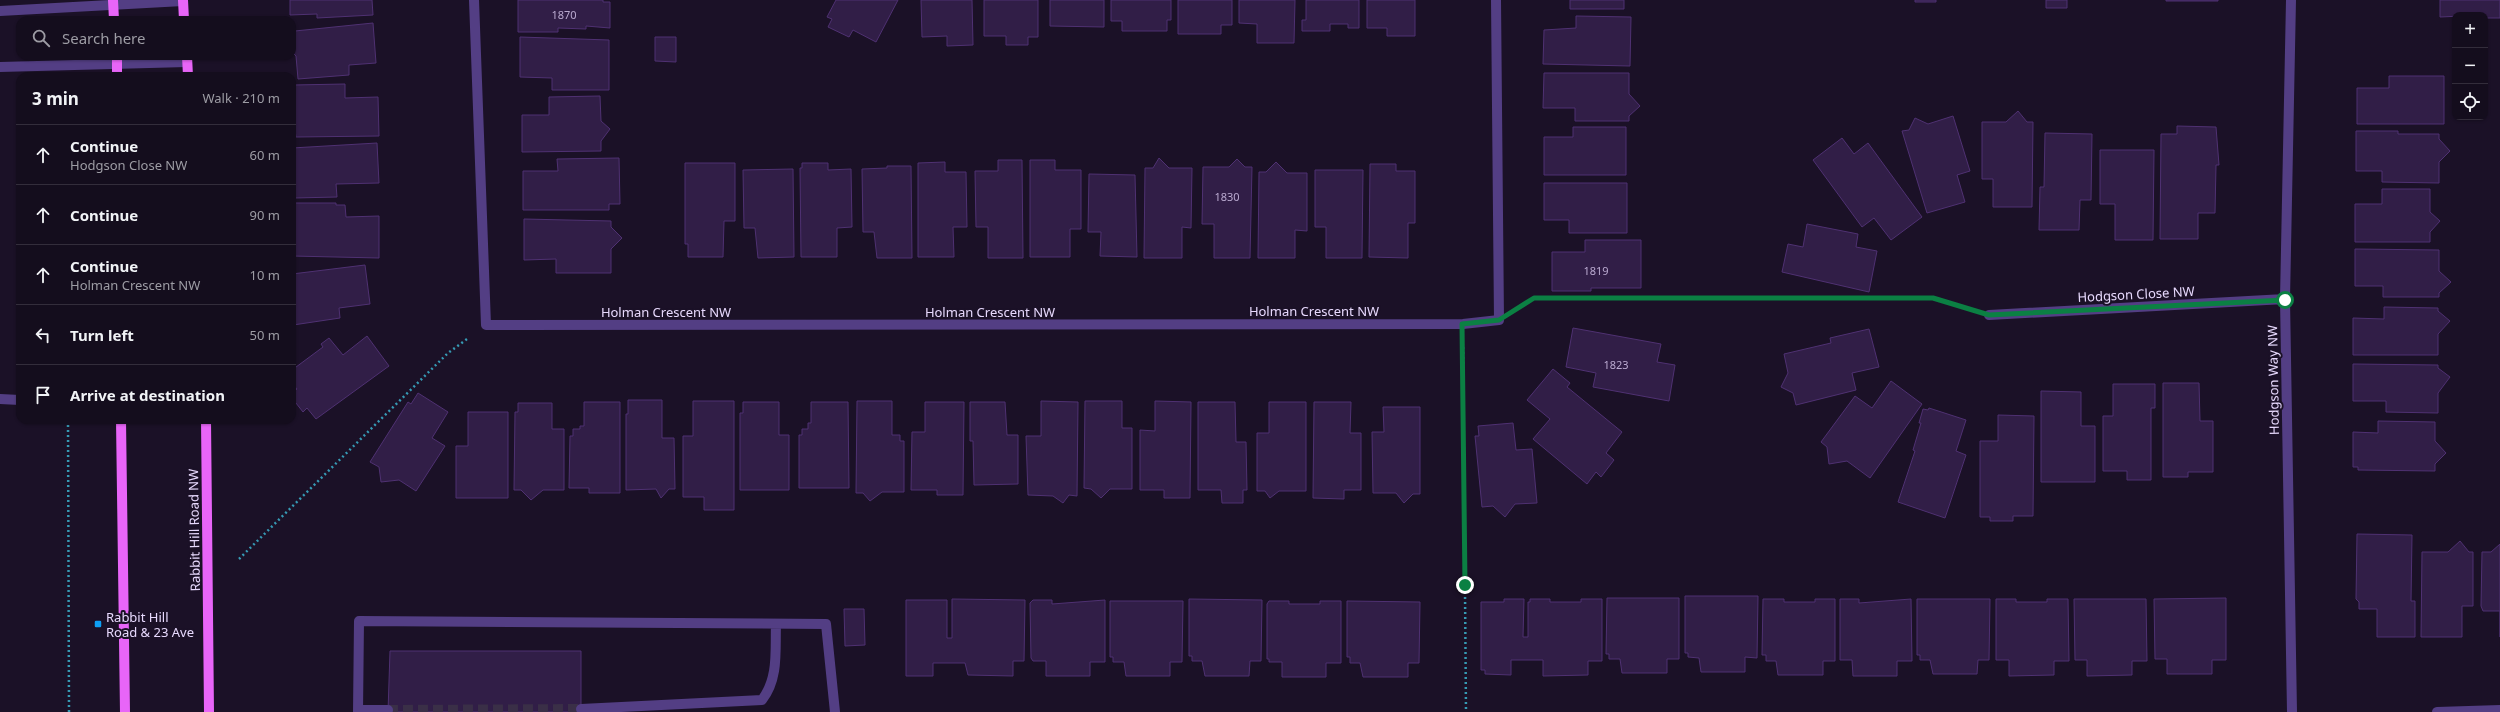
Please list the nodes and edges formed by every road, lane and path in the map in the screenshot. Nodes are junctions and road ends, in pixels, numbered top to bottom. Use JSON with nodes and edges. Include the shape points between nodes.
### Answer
{"nodes":[{"id":1,"x":183,"y":0,"type":"edge"},
{"id":2,"x":474,"y":0,"type":"edge"},
{"id":3,"x":1496,"y":0,"type":"edge"},
{"id":4,"x":2291,"y":0,"type":"edge"},
{"id":5,"x":113,"y":3,"type":"edge"},
{"id":6,"x":0,"y":11,"type":"edge"},
{"id":7,"x":114,"y":16,"type":"edge"},
{"id":8,"x":184,"y":16,"type":"edge"},
{"id":9,"x":117,"y":60,"type":"edge"},
{"id":10,"x":187,"y":60,"type":"edge"},
{"id":11,"x":0,"y":67,"type":"edge"},
{"id":12,"x":117,"y":72,"type":"edge"},
{"id":13,"x":188,"y":72,"type":"edge"},
{"id":14,"x":2285,"y":300,"type":"junction"},
{"id":15,"x":1989,"y":315,"type":"joint"},
{"id":16,"x":1499,"y":320,"type":"junction"},
{"id":17,"x":1462,"y":324,"type":"junction"},
{"id":18,"x":486,"y":325,"type":"junction"},
{"id":19,"x":0,"y":399,"type":"edge"},
{"id":20,"x":16,"y":400,"type":"edge"},
{"id":21,"x":68,"y":424,"type":"edge"},
{"id":22,"x":121,"y":424,"type":"edge"},
{"id":23,"x":206,"y":424,"type":"edge"},
{"id":24,"x":239,"y":559,"type":"dead end"},
{"id":25,"x":776,"y":624,"type":"junction"},
{"id":26,"x":581,"y":709,"type":"dead end"},
{"id":27,"x":388,"y":710,"type":"dead end"},
{"id":28,"x":2500,"y":710,"type":"edge"},
{"id":29,"x":358,"y":711,"type":"edge"},
{"id":30,"x":69,"y":712,"type":"edge"},
{"id":31,"x":124,"y":712,"type":"edge"},
{"id":32,"x":209,"y":712,"type":"edge"},
{"id":33,"x":835,"y":712,"type":"edge"},
{"id":34,"x":1466,"y":712,"type":"edge"},
{"id":35,"x":2292,"y":712,"type":"edge"},
{"id":36,"x":2437,"y":712,"type":"edge"}],
"edges":[{"from":1,"to":5,"type":"street"},
{"from":1,"to":8,"type":"main road"},
{"from":2,"to":18,"type":"street"},
{"from":3,"to":16,"type":"street"},
{"from":4,"to":14,"type":"street","name":"Hodgson Way NW"},
{"from":5,"to":6,"type":"street"},
{"from":5,"to":7,"type":"main road"},
{"from":9,"to":11,"type":"street"},
{"from":9,"to":12,"type":"main road"},
{"from":10,"to":13,"type":"main road"},
{"from":14,"to":15,"type":"street","name":"Hodgson Close NW"},
{"from":14,"to":35,"type":"street","name":"Hodgson Way NW"},
{"from":15,"to":16,"type":"path","via":[[1933,298],[1534,298]]},
{"from":16,"to":17,"type":"street","name":"Holman Crescent NW"},
{"from":17,"to":18,"type":"street","name":"Holman Crescent NW"},
{"from":17,"to":34,"type":"path"},
{"from":18,"to":24,"type":"path","via":[[448,353]]},
{"from":19,"to":20,"type":"street"},
{"from":21,"to":30,"type":"path"},
{"from":22,"to":31,"type":"main road"},
{"from":23,"to":32,"type":"main road","name":"Rabbit Hill Road NW"},
{"from":25,"to":26,"type":"street","via":[[774,674],[770,689],[762,700]]},
{"from":25,"to":29,"type":"street","via":[[359,621]]},
{"from":25,"to":33,"type":"street","via":[[826,624]]},
{"from":27,"to":29,"type":"street"},
{"from":28,"to":36,"type":"street"}]}
